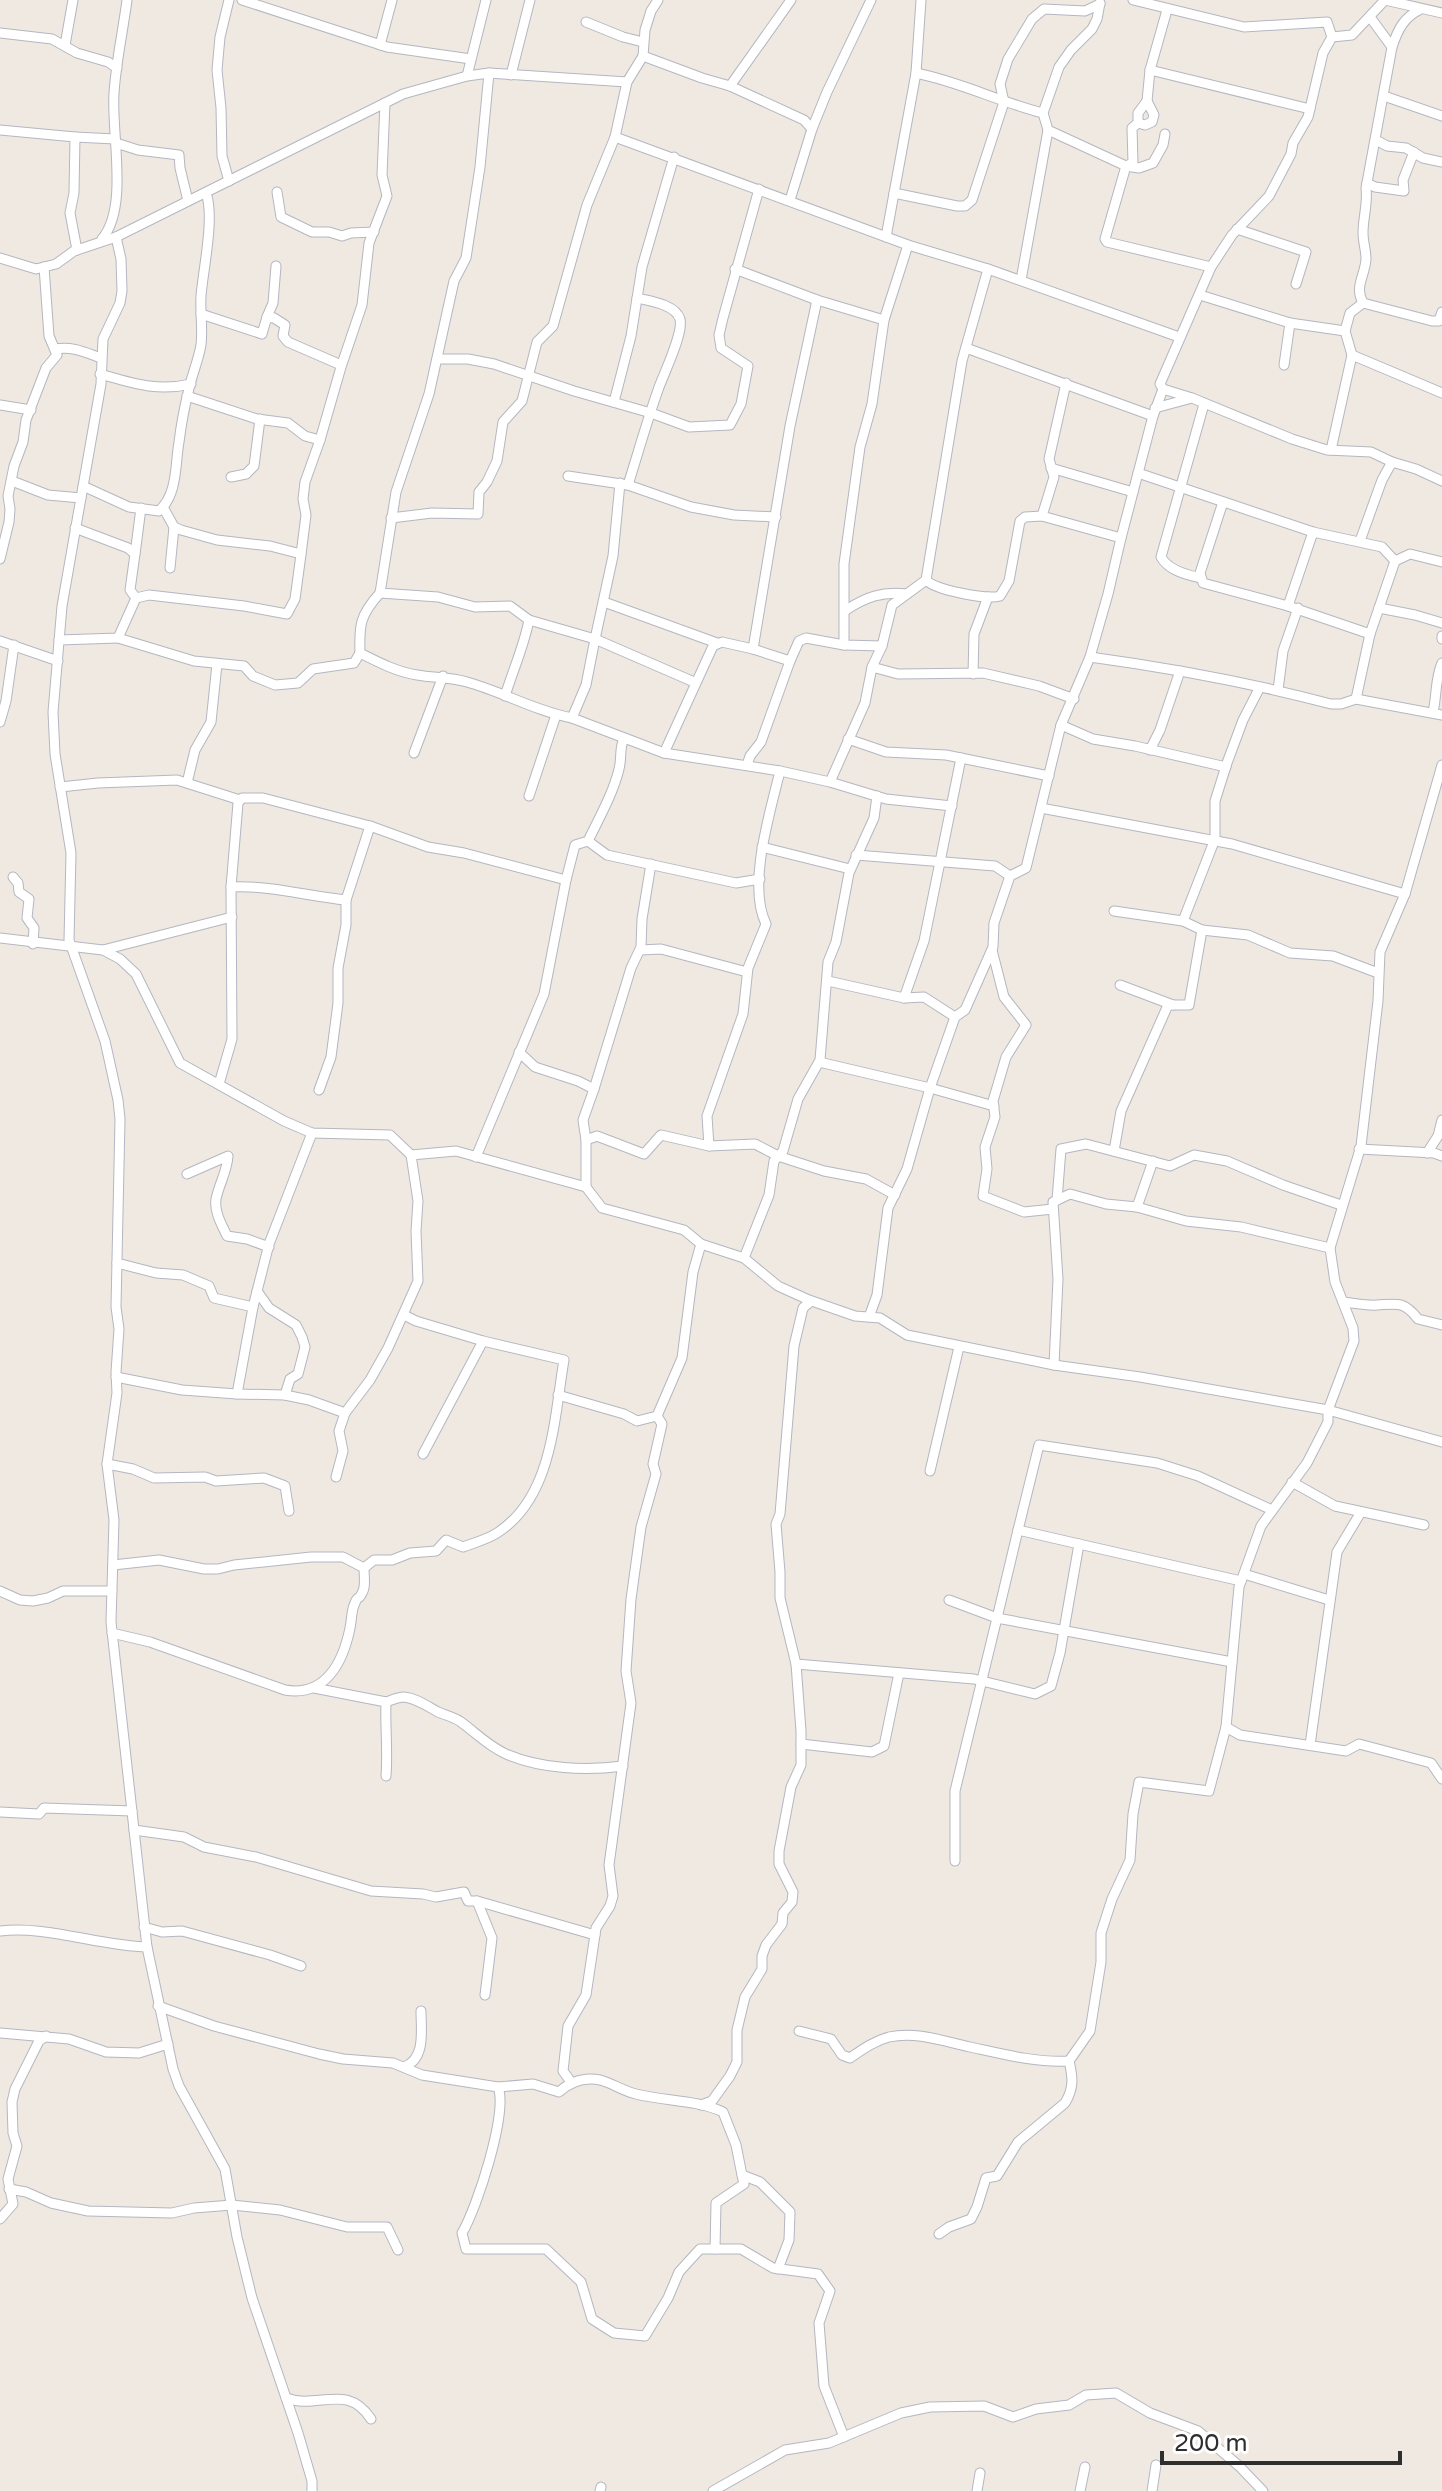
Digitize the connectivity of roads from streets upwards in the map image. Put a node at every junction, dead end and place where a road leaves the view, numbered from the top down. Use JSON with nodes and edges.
{"nodes":[{"id":1,"x":73,"y":0,"type":"edge"},
{"id":2,"x":127,"y":0,"type":"edge"},
{"id":3,"x":229,"y":0,"type":"edge"},
{"id":4,"x":242,"y":0,"type":"edge"},
{"id":5,"x":392,"y":0,"type":"edge"},
{"id":6,"x":486,"y":0,"type":"edge"},
{"id":7,"x":530,"y":0,"type":"edge"},
{"id":8,"x":647,"y":0,"type":"edge"},
{"id":9,"x":658,"y":0,"type":"edge"},
{"id":10,"x":791,"y":0,"type":"edge"},
{"id":11,"x":871,"y":0,"type":"edge"},
{"id":12,"x":921,"y":0,"type":"edge"},
{"id":13,"x":1133,"y":0,"type":"edge"},
{"id":14,"x":1385,"y":0,"type":"edge"},
{"id":15,"x":1101,"y":2,"type":"edge"},
{"id":16,"x":1421,"y":9,"type":"junction"},
{"id":17,"x":1167,"y":10,"type":"junction"},
{"id":18,"x":651,"y":11,"type":"junction"},
{"id":19,"x":1442,"y":13,"type":"edge"},
{"id":20,"x":1370,"y":17,"type":"junction"},
{"id":21,"x":586,"y":22,"type":"dead end"},
{"id":22,"x":0,"y":33,"type":"edge"},
{"id":23,"x":1332,"y":37,"type":"junction"},
{"id":24,"x":643,"y":42,"type":"junction"},
{"id":25,"x":65,"y":45,"type":"junction"},
{"id":26,"x":380,"y":45,"type":"junction"},
{"id":27,"x":1392,"y":47,"type":"junction"},
{"id":28,"x":643,"y":56,"type":"junction"},
{"id":29,"x":471,"y":59,"type":"junction"},
{"id":30,"x":117,"y":68,"type":"junction"},
{"id":31,"x":1150,"y":70,"type":"junction"},
{"id":32,"x":489,"y":73,"type":"junction"},
{"id":33,"x":916,"y":73,"type":"junction"},
{"id":34,"x":511,"y":75,"type":"junction"},
{"id":35,"x":467,"y":76,"type":"junction"},
{"id":36,"x":627,"y":82,"type":"junction"},
{"id":37,"x":730,"y":86,"type":"junction"},
{"id":38,"x":1384,"y":96,"type":"junction"},
{"id":39,"x":1004,"y":102,"type":"junction"},
{"id":40,"x":385,"y":103,"type":"junction"},
{"id":41,"x":1310,"y":109,"type":"junction"},
{"id":42,"x":1043,"y":113,"type":"junction"},
{"id":43,"x":1442,"y":116,"type":"edge"},
{"id":44,"x":812,"y":129,"type":"junction"},
{"id":45,"x":0,"y":130,"type":"edge"},
{"id":46,"x":1048,"y":130,"type":"junction"},
{"id":47,"x":1165,"y":134,"type":"dead end"},
{"id":48,"x":75,"y":137,"type":"junction"},
{"id":49,"x":615,"y":137,"type":"junction"},
{"id":50,"x":1376,"y":140,"type":"junction"},
{"id":51,"x":115,"y":141,"type":"junction"},
{"id":52,"x":1414,"y":152,"type":"junction"},
{"id":53,"x":674,"y":157,"type":"junction"},
{"id":54,"x":1442,"y":162,"type":"edge"},
{"id":55,"x":1126,"y":166,"type":"junction"},
{"id":56,"x":229,"y":181,"type":"junction"},
{"id":57,"x":1367,"y":183,"type":"junction"},
{"id":58,"x":759,"y":189,"type":"junction"},
{"id":59,"x":277,"y":192,"type":"dead end"},
{"id":60,"x":206,"y":193,"type":"junction"},
{"id":61,"x":894,"y":193,"type":"junction"},
{"id":62,"x":790,"y":200,"type":"junction"},
{"id":63,"x":188,"y":201,"type":"junction"},
{"id":64,"x":115,"y":208,"type":"junction"},
{"id":65,"x":1237,"y":229,"type":"junction"},
{"id":66,"x":374,"y":232,"type":"junction"},
{"id":67,"x":120,"y":234,"type":"junction"},
{"id":68,"x":886,"y":237,"type":"junction"},
{"id":69,"x":100,"y":242,"type":"junction"},
{"id":70,"x":908,"y":245,"type":"junction"},
{"id":71,"x":77,"y":250,"type":"junction"},
{"id":72,"x":0,"y":258,"type":"edge"},
{"id":73,"x":276,"y":266,"type":"dead end"},
{"id":74,"x":44,"y":267,"type":"junction"},
{"id":75,"x":1211,"y":267,"type":"junction"},
{"id":76,"x":735,"y":269,"type":"junction"},
{"id":77,"x":988,"y":269,"type":"junction"},
{"id":78,"x":1021,"y":280,"type":"junction"},
{"id":79,"x":1296,"y":284,"type":"dead end"},
{"id":80,"x":1200,"y":295,"type":"junction"},
{"id":81,"x":637,"y":298,"type":"junction"},
{"id":82,"x":817,"y":300,"type":"junction"},
{"id":83,"x":1363,"y":303,"type":"junction"},
{"id":84,"x":1442,"y":312,"type":"edge"},
{"id":85,"x":201,"y":314,"type":"junction"},
{"id":86,"x":267,"y":317,"type":"junction"},
{"id":87,"x":884,"y":320,"type":"junction"},
{"id":88,"x":1290,"y":323,"type":"junction"},
{"id":89,"x":1345,"y":331,"type":"junction"},
{"id":90,"x":1179,"y":337,"type":"junction"},
{"id":91,"x":966,"y":348,"type":"junction"},
{"id":92,"x":55,"y":349,"type":"junction"},
{"id":93,"x":1352,"y":355,"type":"junction"},
{"id":94,"x":101,"y":358,"type":"junction"},
{"id":95,"x":437,"y":359,"type":"junction"},
{"id":96,"x":341,"y":365,"type":"junction"},
{"id":97,"x":1284,"y":365,"type":"dead end"},
{"id":98,"x":100,"y":374,"type":"junction"},
{"id":99,"x":527,"y":375,"type":"junction"},
{"id":100,"x":1066,"y":383,"type":"junction"},
{"id":101,"x":191,"y":384,"type":"junction"},
{"id":102,"x":1163,"y":389,"type":"junction"},
{"id":103,"x":1442,"y":393,"type":"edge"},
{"id":104,"x":187,"y":396,"type":"junction"},
{"id":105,"x":1192,"y":398,"type":"junction"},
{"id":106,"x":614,"y":402,"type":"junction"},
{"id":107,"x":1204,"y":404,"type":"junction"},
{"id":108,"x":0,"y":405,"type":"edge"},
{"id":109,"x":31,"y":410,"type":"junction"},
{"id":110,"x":1154,"y":412,"type":"junction"},
{"id":111,"x":651,"y":413,"type":"junction"},
{"id":112,"x":260,"y":419,"type":"junction"},
{"id":113,"x":320,"y":440,"type":"junction"},
{"id":114,"x":1331,"y":450,"type":"junction"},
{"id":115,"x":1392,"y":462,"type":"junction"},
{"id":116,"x":1051,"y":468,"type":"junction"},
{"id":117,"x":1138,"y":473,"type":"junction"},
{"id":118,"x":568,"y":476,"type":"dead end"},
{"id":119,"x":231,"y":477,"type":"dead end"},
{"id":120,"x":12,"y":481,"type":"junction"},
{"id":121,"x":1442,"y":481,"type":"edge"},
{"id":122,"x":624,"y":484,"type":"junction"},
{"id":123,"x":83,"y":486,"type":"junction"},
{"id":124,"x":1181,"y":488,"type":"junction"},
{"id":125,"x":1133,"y":492,"type":"junction"},
{"id":126,"x":81,"y":498,"type":"junction"},
{"id":127,"x":1223,"y":502,"type":"junction"},
{"id":128,"x":163,"y":507,"type":"junction"},
{"id":129,"x":141,"y":508,"type":"junction"},
{"id":130,"x":1042,"y":516,"type":"junction"},
{"id":131,"x":776,"y":517,"type":"junction"},
{"id":132,"x":391,"y":518,"type":"junction"},
{"id":133,"x":174,"y":527,"type":"junction"},
{"id":134,"x":75,"y":528,"type":"junction"},
{"id":135,"x":1313,"y":532,"type":"junction"},
{"id":136,"x":1121,"y":538,"type":"junction"},
{"id":137,"x":1360,"y":541,"type":"junction"},
{"id":138,"x":135,"y":554,"type":"junction"},
{"id":139,"x":301,"y":554,"type":"junction"},
{"id":140,"x":0,"y":559,"type":"edge"},
{"id":141,"x":1395,"y":561,"type":"junction"},
{"id":142,"x":1442,"y":562,"type":"edge"},
{"id":143,"x":170,"y":568,"type":"dead end"},
{"id":144,"x":1201,"y":578,"type":"junction"},
{"id":145,"x":926,"y":580,"type":"junction"},
{"id":146,"x":380,"y":593,"type":"junction"},
{"id":147,"x":907,"y":594,"type":"junction"},
{"id":148,"x":988,"y":597,"type":"junction"},
{"id":149,"x":136,"y":598,"type":"junction"},
{"id":150,"x":604,"y":602,"type":"junction"},
{"id":151,"x":1293,"y":607,"type":"junction"},
{"id":152,"x":1379,"y":608,"type":"junction"},
{"id":153,"x":846,"y":610,"type":"junction"},
{"id":154,"x":529,"y":620,"type":"junction"},
{"id":155,"x":1442,"y":623,"type":"edge"},
{"id":156,"x":1370,"y":634,"type":"junction"},
{"id":157,"x":118,"y":638,"type":"junction"},
{"id":158,"x":595,"y":639,"type":"junction"},
{"id":159,"x":59,"y":640,"type":"junction"},
{"id":160,"x":0,"y":641,"type":"edge"},
{"id":161,"x":717,"y":643,"type":"junction"},
{"id":162,"x":14,"y":645,"type":"junction"},
{"id":163,"x":844,"y":645,"type":"junction"},
{"id":164,"x":882,"y":646,"type":"junction"},
{"id":165,"x":753,"y":649,"type":"junction"},
{"id":166,"x":360,"y":653,"type":"junction"},
{"id":167,"x":1090,"y":657,"type":"junction"},
{"id":168,"x":58,"y":661,"type":"junction"},
{"id":169,"x":790,"y":661,"type":"junction"},
{"id":170,"x":1442,"y":663,"type":"edge"},
{"id":171,"x":217,"y":664,"type":"junction"},
{"id":172,"x":872,"y":667,"type":"junction"},
{"id":173,"x":1180,"y":671,"type":"junction"},
{"id":174,"x":973,"y":674,"type":"junction"},
{"id":175,"x":443,"y":676,"type":"junction"},
{"id":176,"x":694,"y":682,"type":"junction"},
{"id":177,"x":1260,"y":687,"type":"junction"},
{"id":178,"x":1278,"y":690,"type":"junction"},
{"id":179,"x":505,"y":696,"type":"junction"},
{"id":180,"x":1074,"y":699,"type":"junction"},
{"id":181,"x":1356,"y":699,"type":"junction"},
{"id":182,"x":1437,"y":714,"type":"edge"},
{"id":183,"x":556,"y":715,"type":"junction"},
{"id":184,"x":572,"y":718,"type":"junction"},
{"id":185,"x":0,"y":722,"type":"edge"},
{"id":186,"x":1061,"y":725,"type":"junction"},
{"id":187,"x":624,"y":738,"type":"junction"},
{"id":188,"x":848,"y":739,"type":"junction"},
{"id":189,"x":1150,"y":750,"type":"junction"},
{"id":190,"x":414,"y":753,"type":"dead end"},
{"id":191,"x":664,"y":753,"type":"junction"},
{"id":192,"x":961,"y":758,"type":"junction"},
{"id":193,"x":747,"y":765,"type":"junction"},
{"id":194,"x":1442,"y":765,"type":"edge"},
{"id":195,"x":1226,"y":767,"type":"junction"},
{"id":196,"x":780,"y":771,"type":"junction"},
{"id":197,"x":1049,"y":776,"type":"junction"},
{"id":198,"x":830,"y":782,"type":"junction"},
{"id":199,"x":187,"y":783,"type":"junction"},
{"id":200,"x":60,"y":787,"type":"junction"},
{"id":201,"x":529,"y":796,"type":"dead end"},
{"id":202,"x":877,"y":796,"type":"junction"},
{"id":203,"x":240,"y":800,"type":"junction"},
{"id":204,"x":952,"y":806,"type":"junction"},
{"id":205,"x":1041,"y":808,"type":"junction"},
{"id":206,"x":370,"y":826,"type":"junction"},
{"id":207,"x":588,"y":841,"type":"junction"},
{"id":208,"x":1214,"y":841,"type":"junction"},
{"id":209,"x":762,"y":847,"type":"junction"},
{"id":210,"x":856,"y":855,"type":"junction"},
{"id":211,"x":941,"y":860,"type":"junction"},
{"id":212,"x":651,"y":864,"type":"junction"},
{"id":213,"x":850,"y":869,"type":"junction"},
{"id":214,"x":1010,"y":876,"type":"junction"},
{"id":215,"x":13,"y":877,"type":"dead end"},
{"id":216,"x":760,"y":879,"type":"junction"},
{"id":217,"x":566,"y":880,"type":"junction"},
{"id":218,"x":231,"y":887,"type":"junction"},
{"id":219,"x":1405,"y":894,"type":"junction"},
{"id":220,"x":346,"y":900,"type":"junction"},
{"id":221,"x":1114,"y":911,"type":"dead end"},
{"id":222,"x":232,"y":917,"type":"junction"},
{"id":223,"x":1183,"y":921,"type":"junction"},
{"id":224,"x":1202,"y":930,"type":"junction"},
{"id":225,"x":0,"y":938,"type":"edge"},
{"id":226,"x":33,"y":944,"type":"junction"},
{"id":227,"x":71,"y":947,"type":"junction"},
{"id":228,"x":103,"y":950,"type":"junction"},
{"id":229,"x":640,"y":950,"type":"junction"},
{"id":230,"x":992,"y":950,"type":"junction"},
{"id":231,"x":747,"y":972,"type":"junction"},
{"id":232,"x":1378,"y":973,"type":"junction"},
{"id":233,"x":828,"y":981,"type":"junction"},
{"id":234,"x":1120,"y":985,"type":"dead end"},
{"id":235,"x":904,"y":998,"type":"junction"},
{"id":236,"x":1174,"y":1005,"type":"junction"},
{"id":237,"x":955,"y":1017,"type":"junction"},
{"id":238,"x":519,"y":1052,"type":"junction"},
{"id":239,"x":819,"y":1062,"type":"junction"},
{"id":240,"x":219,"y":1084,"type":"junction"},
{"id":241,"x":930,"y":1088,"type":"junction"},
{"id":242,"x":594,"y":1089,"type":"junction"},
{"id":243,"x":319,"y":1090,"type":"dead end"},
{"id":244,"x":994,"y":1106,"type":"junction"},
{"id":245,"x":1442,"y":1120,"type":"edge"},
{"id":246,"x":312,"y":1133,"type":"junction"},
{"id":247,"x":586,"y":1140,"type":"junction"},
{"id":248,"x":709,"y":1146,"type":"junction"},
{"id":249,"x":1359,"y":1149,"type":"junction"},
{"id":250,"x":1114,"y":1151,"type":"junction"},
{"id":251,"x":1427,"y":1153,"type":"junction"},
{"id":252,"x":411,"y":1155,"type":"junction"},
{"id":253,"x":778,"y":1156,"type":"junction"},
{"id":254,"x":1442,"y":1156,"type":"edge"},
{"id":255,"x":476,"y":1157,"type":"junction"},
{"id":256,"x":1153,"y":1161,"type":"junction"},
{"id":257,"x":187,"y":1174,"type":"dead end"},
{"id":258,"x":586,"y":1187,"type":"junction"},
{"id":259,"x":895,"y":1195,"type":"junction"},
{"id":260,"x":1055,"y":1205,"type":"junction"},
{"id":261,"x":1341,"y":1205,"type":"junction"},
{"id":262,"x":1137,"y":1207,"type":"junction"},
{"id":263,"x":701,"y":1244,"type":"junction"},
{"id":264,"x":269,"y":1247,"type":"junction"},
{"id":265,"x":1330,"y":1248,"type":"junction"},
{"id":266,"x":744,"y":1258,"type":"junction"},
{"id":267,"x":117,"y":1263,"type":"junction"},
{"id":268,"x":257,"y":1291,"type":"junction"},
{"id":269,"x":811,"y":1301,"type":"junction"},
{"id":270,"x":1343,"y":1302,"type":"junction"},
{"id":271,"x":253,"y":1307,"type":"junction"},
{"id":272,"x":404,"y":1315,"type":"junction"},
{"id":273,"x":869,"y":1317,"type":"junction"},
{"id":274,"x":1442,"y":1325,"type":"edge"},
{"id":275,"x":483,"y":1341,"type":"junction"},
{"id":276,"x":959,"y":1347,"type":"junction"},
{"id":277,"x":1054,"y":1365,"type":"junction"},
{"id":278,"x":116,"y":1377,"type":"junction"},
{"id":279,"x":237,"y":1394,"type":"junction"},
{"id":280,"x":285,"y":1395,"type":"junction"},
{"id":281,"x":558,"y":1395,"type":"junction"},
{"id":282,"x":1328,"y":1410,"type":"junction"},
{"id":283,"x":345,"y":1413,"type":"junction"},
{"id":284,"x":657,"y":1416,"type":"junction"},
{"id":285,"x":1442,"y":1442,"type":"edge"},
{"id":286,"x":423,"y":1454,"type":"dead end"},
{"id":287,"x":107,"y":1464,"type":"junction"},
{"id":288,"x":930,"y":1471,"type":"dead end"},
{"id":289,"x":336,"y":1477,"type":"dead end"},
{"id":290,"x":1292,"y":1482,"type":"junction"},
{"id":291,"x":1272,"y":1510,"type":"junction"},
{"id":292,"x":289,"y":1511,"type":"dead end"},
{"id":293,"x":1361,"y":1512,"type":"junction"},
{"id":294,"x":1424,"y":1525,"type":"dead end"},
{"id":295,"x":1018,"y":1530,"type":"junction"},
{"id":296,"x":1079,"y":1544,"type":"junction"},
{"id":297,"x":113,"y":1565,"type":"junction"},
{"id":298,"x":364,"y":1568,"type":"junction"},
{"id":299,"x":1242,"y":1578,"type":"junction"},
{"id":300,"x":0,"y":1591,"type":"edge"},
{"id":301,"x":112,"y":1591,"type":"junction"},
{"id":302,"x":949,"y":1600,"type":"dead end"},
{"id":303,"x":1329,"y":1600,"type":"junction"},
{"id":304,"x":997,"y":1618,"type":"junction"},
{"id":305,"x":1064,"y":1630,"type":"junction"},
{"id":306,"x":112,"y":1633,"type":"junction"},
{"id":307,"x":1232,"y":1662,"type":"junction"},
{"id":308,"x":796,"y":1664,"type":"junction"},
{"id":309,"x":899,"y":1673,"type":"junction"},
{"id":310,"x":983,"y":1681,"type":"junction"},
{"id":311,"x":314,"y":1688,"type":"junction"},
{"id":312,"x":386,"y":1702,"type":"junction"},
{"id":313,"x":1226,"y":1727,"type":"junction"},
{"id":314,"x":801,"y":1744,"type":"junction"},
{"id":315,"x":1310,"y":1745,"type":"junction"},
{"id":316,"x":623,"y":1766,"type":"junction"},
{"id":317,"x":386,"y":1776,"type":"dead end"},
{"id":318,"x":1442,"y":1779,"type":"edge"},
{"id":319,"x":132,"y":1811,"type":"junction"},
{"id":320,"x":0,"y":1812,"type":"edge"},
{"id":321,"x":134,"y":1830,"type":"junction"},
{"id":322,"x":955,"y":1861,"type":"dead end"},
{"id":323,"x":477,"y":1901,"type":"junction"},
{"id":324,"x":144,"y":1927,"type":"junction"},
{"id":325,"x":0,"y":1931,"type":"edge"},
{"id":326,"x":595,"y":1935,"type":"junction"},
{"id":327,"x":147,"y":1947,"type":"junction"},
{"id":328,"x":301,"y":1966,"type":"dead end"},
{"id":329,"x":485,"y":1995,"type":"dead end"},
{"id":330,"x":158,"y":2006,"type":"junction"},
{"id":331,"x":421,"y":2011,"type":"dead end"},
{"id":332,"x":799,"y":2031,"type":"dead end"},
{"id":333,"x":0,"y":2033,"type":"edge"},
{"id":334,"x":24,"y":2035,"type":"junction"},
{"id":335,"x":46,"y":2036,"type":"junction"},
{"id":336,"x":168,"y":2044,"type":"junction"},
{"id":337,"x":34,"y":2050,"type":"junction"},
{"id":338,"x":1069,"y":2061,"type":"junction"},
{"id":339,"x":404,"y":2067,"type":"junction"},
{"id":340,"x":571,"y":2082,"type":"junction"},
{"id":341,"x":498,"y":2087,"type":"junction"},
{"id":342,"x":701,"y":2105,"type":"junction"},
{"id":343,"x":742,"y":2175,"type":"junction"},
{"id":344,"x":9,"y":2189,"type":"junction"},
{"id":345,"x":232,"y":2205,"type":"junction"},
{"id":346,"x":0,"y":2219,"type":"edge"},
{"id":347,"x":939,"y":2234,"type":"dead end"},
{"id":348,"x":715,"y":2249,"type":"junction"},
{"id":349,"x":398,"y":2250,"type":"dead end"},
{"id":350,"x":778,"y":2269,"type":"junction"},
{"id":351,"x":286,"y":2398,"type":"junction"},
{"id":352,"x":371,"y":2419,"type":"dead end"},
{"id":353,"x":844,"y":2437,"type":"junction"},
{"id":354,"x":1156,"y":2465,"type":"dead end"},
{"id":355,"x":1085,"y":2467,"type":"dead end"},
{"id":356,"x":980,"y":2473,"type":"dead end"},
{"id":357,"x":312,"y":2491,"type":"edge"},
{"id":358,"x":713,"y":2491,"type":"edge"},
{"id":359,"x":977,"y":2491,"type":"edge"},
{"id":360,"x":1080,"y":2491,"type":"edge"},
{"id":361,"x":1152,"y":2491,"type":"edge"},
{"id":362,"x":1263,"y":2491,"type":"edge"}],
"edges":[{"from":1,"to":25,"type":"street"},
{"from":2,"to":30,"type":"street"},
{"from":3,"to":56,"type":"street"},
{"from":4,"to":26,"type":"street"},
{"from":5,"to":26,"type":"street"},
{"from":6,"to":29,"type":"street"},
{"from":7,"to":34,"type":"street"},
{"from":8,"to":18,"type":"street"},
{"from":9,"to":18,"type":"street"},
{"from":10,"to":37,"type":"street"},
{"from":11,"to":44,"type":"street"},
{"from":12,"to":33,"type":"street"},
{"from":13,"to":17,"type":"street"},
{"from":14,"to":16,"type":"street"},
{"from":14,"to":20,"type":"street"},
{"from":15,"to":39,"type":"street"},
{"from":15,"to":42,"type":"street"},
{"from":16,"to":19,"type":"street"},
{"from":16,"to":27,"type":"street"},
{"from":17,"to":23,"type":"street"},
{"from":17,"to":31,"type":"street"},
{"from":18,"to":24,"type":"street"},
{"from":20,"to":23,"type":"street"},
{"from":20,"to":27,"type":"street"},
{"from":21,"to":24,"type":"street"},
{"from":22,"to":25,"type":"street"},
{"from":23,"to":41,"type":"street"},
{"from":24,"to":28,"type":"street"},
{"from":25,"to":30,"type":"street"},
{"from":26,"to":29,"type":"street"},
{"from":27,"to":38,"type":"street"},
{"from":28,"to":36,"type":"street"},
{"from":28,"to":37,"type":"street"},
{"from":29,"to":35,"type":"street"},
{"from":30,"to":51,"type":"street"},
{"from":31,"to":41,"type":"street"},
{"from":31,"to":55,"type":"street"},
{"from":32,"to":34,"type":"street"},
{"from":32,"to":35,"type":"street"},
{"from":32,"to":95,"type":"street"},
{"from":33,"to":39,"type":"street"},
{"from":33,"to":61,"type":"street"},
{"from":34,"to":36,"type":"street"},
{"from":35,"to":40,"type":"street"},
{"from":36,"to":49,"type":"street"},
{"from":37,"to":44,"type":"street"},
{"from":38,"to":43,"type":"street"},
{"from":38,"to":50,"type":"street"},
{"from":39,"to":42,"type":"street"},
{"from":39,"to":61,"type":"street"},
{"from":40,"to":56,"type":"street"},
{"from":40,"to":66,"type":"street"},
{"from":41,"to":65,"type":"street"},
{"from":42,"to":46,"type":"street"},
{"from":44,"to":62,"type":"street"},
{"from":45,"to":48,"type":"street"},
{"from":46,"to":55,"type":"street"},
{"from":46,"to":78,"type":"street"},
{"from":47,"to":55,"type":"street"},
{"from":48,"to":51,"type":"street"},
{"from":48,"to":71,"type":"street"},
{"from":49,"to":53,"type":"street"},
{"from":49,"to":99,"type":"street"},
{"from":50,"to":52,"type":"street"},
{"from":50,"to":57,"type":"street"},
{"from":51,"to":63,"type":"street"},
{"from":51,"to":64,"type":"street"},
{"from":52,"to":54,"type":"street"},
{"from":52,"to":57,"type":"street"},
{"from":53,"to":58,"type":"street"},
{"from":53,"to":81,"type":"street"},
{"from":55,"to":75,"type":"street"},
{"from":56,"to":60,"type":"street"},
{"from":57,"to":83,"type":"street"},
{"from":58,"to":62,"type":"street"},
{"from":58,"to":76,"type":"street"},
{"from":59,"to":66,"type":"street"},
{"from":60,"to":63,"type":"street"},
{"from":60,"to":85,"type":"street"},
{"from":61,"to":68,"type":"street"},
{"from":62,"to":68,"type":"street"},
{"from":63,"to":67,"type":"street"},
{"from":64,"to":67,"type":"street"},
{"from":64,"to":69,"type":"street"},
{"from":65,"to":75,"type":"street"},
{"from":65,"to":79,"type":"street"},
{"from":66,"to":96,"type":"street"},
{"from":67,"to":69,"type":"street"},
{"from":67,"to":94,"type":"street"},
{"from":68,"to":70,"type":"street"},
{"from":69,"to":71,"type":"street"},
{"from":70,"to":77,"type":"street"},
{"from":70,"to":87,"type":"street"},
{"from":71,"to":74,"type":"street"},
{"from":72,"to":74,"type":"street"},
{"from":73,"to":86,"type":"street"},
{"from":74,"to":92,"type":"street"},
{"from":75,"to":80,"type":"street"},
{"from":76,"to":82,"type":"street"},
{"from":76,"to":111,"type":"street"},
{"from":77,"to":78,"type":"street"},
{"from":77,"to":91,"type":"street"},
{"from":78,"to":90,"type":"street"},
{"from":80,"to":88,"type":"street"},
{"from":80,"to":90,"type":"street"},
{"from":81,"to":106,"type":"street"},
{"from":81,"to":111,"type":"street"},
{"from":82,"to":87,"type":"street"},
{"from":82,"to":131,"type":"street"},
{"from":83,"to":84,"type":"street"},
{"from":83,"to":89,"type":"street"},
{"from":85,"to":86,"type":"street"},
{"from":85,"to":101,"type":"street"},
{"from":86,"to":96,"type":"street"},
{"from":87,"to":153,"type":"street"},
{"from":88,"to":89,"type":"street"},
{"from":88,"to":97,"type":"street"},
{"from":89,"to":93,"type":"street"},
{"from":90,"to":102,"type":"street"},
{"from":91,"to":100,"type":"street"},
{"from":91,"to":145,"type":"street"},
{"from":92,"to":94,"type":"street"},
{"from":92,"to":109,"type":"street"},
{"from":93,"to":103,"type":"street"},
{"from":93,"to":114,"type":"street"},
{"from":94,"to":98,"type":"street"},
{"from":95,"to":99,"type":"street"},
{"from":95,"to":132,"type":"street"},
{"from":96,"to":113,"type":"street"},
{"from":98,"to":101,"type":"street"},
{"from":98,"to":123,"type":"street"},
{"from":99,"to":106,"type":"street"},
{"from":99,"to":132,"type":"street"},
{"from":100,"to":110,"type":"street"},
{"from":100,"to":116,"type":"street"},
{"from":101,"to":104,"type":"street"},
{"from":102,"to":105,"type":"street"},
{"from":102,"to":110,"type":"street"},
{"from":104,"to":112,"type":"street"},
{"from":104,"to":128,"type":"street"},
{"from":105,"to":107,"type":"street"},
{"from":105,"to":110,"type":"street"},
{"from":106,"to":111,"type":"street"},
{"from":107,"to":114,"type":"street"},
{"from":107,"to":124,"type":"street"},
{"from":108,"to":109,"type":"street"},
{"from":109,"to":120,"type":"street"},
{"from":110,"to":117,"type":"street"},
{"from":111,"to":122,"type":"street"},
{"from":112,"to":113,"type":"street"},
{"from":112,"to":119,"type":"street"},
{"from":113,"to":139,"type":"street"},
{"from":114,"to":115,"type":"street"},
{"from":115,"to":121,"type":"street"},
{"from":115,"to":137,"type":"street"},
{"from":116,"to":125,"type":"street"},
{"from":116,"to":130,"type":"street"},
{"from":117,"to":124,"type":"street"},
{"from":117,"to":125,"type":"street"},
{"from":118,"to":122,"type":"street"},
{"from":120,"to":126,"type":"street"},
{"from":120,"to":140,"type":"street"},
{"from":122,"to":131,"type":"street"},
{"from":122,"to":150,"type":"street"},
{"from":123,"to":126,"type":"street"},
{"from":123,"to":129,"type":"street"},
{"from":124,"to":127,"type":"street"},
{"from":124,"to":144,"type":"street"},
{"from":125,"to":136,"type":"street"},
{"from":126,"to":134,"type":"street"},
{"from":127,"to":135,"type":"street"},
{"from":127,"to":144,"type":"street"},
{"from":128,"to":129,"type":"street"},
{"from":128,"to":133,"type":"street"},
{"from":129,"to":138,"type":"street"},
{"from":130,"to":136,"type":"street"},
{"from":130,"to":148,"type":"street"},
{"from":131,"to":165,"type":"street"},
{"from":132,"to":146,"type":"street"},
{"from":133,"to":139,"type":"street"},
{"from":133,"to":143,"type":"street"},
{"from":134,"to":138,"type":"street"},
{"from":134,"to":159,"type":"street"},
{"from":135,"to":137,"type":"street"},
{"from":135,"to":151,"type":"street"},
{"from":136,"to":167,"type":"street"},
{"from":137,"to":141,"type":"street"},
{"from":138,"to":149,"type":"street"},
{"from":139,"to":149,"type":"street"},
{"from":141,"to":142,"type":"street"},
{"from":141,"to":152,"type":"street"},
{"from":144,"to":151,"type":"street"},
{"from":145,"to":147,"type":"street"},
{"from":145,"to":148,"type":"street"},
{"from":146,"to":154,"type":"street"},
{"from":146,"to":166,"type":"street"},
{"from":147,"to":153,"type":"street"},
{"from":147,"to":164,"type":"street"},
{"from":148,"to":174,"type":"street"},
{"from":149,"to":157,"type":"street"},
{"from":150,"to":158,"type":"street"},
{"from":150,"to":161,"type":"street"},
{"from":151,"to":156,"type":"street"},
{"from":151,"to":178,"type":"street"},
{"from":152,"to":155,"type":"street"},
{"from":152,"to":156,"type":"street"},
{"from":153,"to":163,"type":"street"},
{"from":154,"to":158,"type":"street"},
{"from":154,"to":179,"type":"street"},
{"from":156,"to":181,"type":"street"},
{"from":157,"to":159,"type":"street"},
{"from":157,"to":171,"type":"street"},
{"from":158,"to":176,"type":"street"},
{"from":158,"to":184,"type":"street"},
{"from":159,"to":168,"type":"street"},
{"from":160,"to":162,"type":"street"},
{"from":161,"to":165,"type":"street"},
{"from":161,"to":176,"type":"street"},
{"from":162,"to":168,"type":"street"},
{"from":162,"to":185,"type":"street"},
{"from":163,"to":164,"type":"street"},
{"from":163,"to":169,"type":"street"},
{"from":164,"to":172,"type":"street"},
{"from":165,"to":169,"type":"street"},
{"from":166,"to":171,"type":"street"},
{"from":166,"to":175,"type":"street"},
{"from":167,"to":173,"type":"street"},
{"from":167,"to":180,"type":"street"},
{"from":168,"to":200,"type":"street"},
{"from":169,"to":193,"type":"street"},
{"from":170,"to":182,"type":"street"},
{"from":171,"to":199,"type":"street"},
{"from":172,"to":174,"type":"street"},
{"from":172,"to":188,"type":"street"},
{"from":173,"to":177,"type":"street"},
{"from":173,"to":189,"type":"street"},
{"from":174,"to":180,"type":"street"},
{"from":175,"to":179,"type":"street"},
{"from":175,"to":190,"type":"street"},
{"from":176,"to":191,"type":"street"},
{"from":177,"to":178,"type":"street"},
{"from":177,"to":195,"type":"street"},
{"from":178,"to":181,"type":"street"},
{"from":179,"to":183,"type":"street"},
{"from":180,"to":186,"type":"street"},
{"from":181,"to":182,"type":"street"},
{"from":183,"to":184,"type":"street"},
{"from":183,"to":201,"type":"street"},
{"from":184,"to":187,"type":"street"},
{"from":186,"to":189,"type":"street"},
{"from":186,"to":197,"type":"street"},
{"from":187,"to":191,"type":"street"},
{"from":187,"to":207,"type":"street"},
{"from":188,"to":192,"type":"street"},
{"from":188,"to":198,"type":"street"},
{"from":189,"to":195,"type":"street"},
{"from":191,"to":193,"type":"street"},
{"from":192,"to":197,"type":"street"},
{"from":192,"to":204,"type":"street"},
{"from":193,"to":196,"type":"street"},
{"from":194,"to":219,"type":"street"},
{"from":195,"to":208,"type":"street"},
{"from":196,"to":198,"type":"street"},
{"from":196,"to":209,"type":"street"},
{"from":197,"to":205,"type":"street"},
{"from":198,"to":202,"type":"street"},
{"from":199,"to":200,"type":"street"},
{"from":199,"to":203,"type":"street"},
{"from":200,"to":227,"type":"street"},
{"from":202,"to":204,"type":"street"},
{"from":202,"to":210,"type":"street"},
{"from":203,"to":206,"type":"street"},
{"from":203,"to":218,"type":"street"},
{"from":204,"to":211,"type":"street"},
{"from":205,"to":208,"type":"street"},
{"from":205,"to":214,"type":"street"},
{"from":206,"to":217,"type":"street"},
{"from":206,"to":220,"type":"street"},
{"from":207,"to":212,"type":"street"},
{"from":207,"to":217,"type":"street"},
{"from":208,"to":219,"type":"street"},
{"from":208,"to":223,"type":"street"},
{"from":209,"to":213,"type":"street"},
{"from":209,"to":216,"type":"street"},
{"from":210,"to":211,"type":"street"},
{"from":210,"to":213,"type":"street"},
{"from":211,"to":214,"type":"street"},
{"from":211,"to":235,"type":"street"},
{"from":212,"to":216,"type":"street"},
{"from":212,"to":229,"type":"street"},
{"from":213,"to":233,"type":"street"},
{"from":214,"to":230,"type":"street"},
{"from":215,"to":226,"type":"street"},
{"from":216,"to":231,"type":"street"},
{"from":217,"to":238,"type":"street"},
{"from":218,"to":220,"type":"street"},
{"from":218,"to":222,"type":"street"},
{"from":219,"to":232,"type":"street"},
{"from":220,"to":243,"type":"street"},
{"from":221,"to":223,"type":"street"},
{"from":222,"to":228,"type":"street"},
{"from":222,"to":240,"type":"street"},
{"from":223,"to":224,"type":"street"},
{"from":224,"to":232,"type":"street"},
{"from":224,"to":236,"type":"street"},
{"from":225,"to":226,"type":"street"},
{"from":226,"to":227,"type":"street"},
{"from":227,"to":228,"type":"street"},
{"from":227,"to":267,"type":"street"},
{"from":228,"to":240,"type":"street"},
{"from":229,"to":231,"type":"street"},
{"from":229,"to":242,"type":"street"},
{"from":230,"to":237,"type":"street"},
{"from":230,"to":244,"type":"street"},
{"from":231,"to":248,"type":"street"},
{"from":232,"to":249,"type":"street"},
{"from":233,"to":235,"type":"street"},
{"from":233,"to":239,"type":"street"},
{"from":234,"to":236,"type":"street"},
{"from":235,"to":237,"type":"street"},
{"from":236,"to":250,"type":"street"},
{"from":237,"to":241,"type":"street"},
{"from":238,"to":242,"type":"street"},
{"from":238,"to":255,"type":"street"},
{"from":239,"to":241,"type":"street"},
{"from":239,"to":253,"type":"street"},
{"from":240,"to":246,"type":"street"},
{"from":241,"to":244,"type":"street"},
{"from":241,"to":259,"type":"street"},
{"from":242,"to":247,"type":"street"},
{"from":244,"to":260,"type":"street"},
{"from":245,"to":251,"type":"street"},
{"from":246,"to":252,"type":"street"},
{"from":246,"to":264,"type":"street"},
{"from":247,"to":248,"type":"street"},
{"from":247,"to":258,"type":"street"},
{"from":248,"to":253,"type":"street"},
{"from":249,"to":251,"type":"street"},
{"from":249,"to":261,"type":"street"},
{"from":250,"to":256,"type":"street"},
{"from":250,"to":260,"type":"street"},
{"from":251,"to":254,"type":"street"},
{"from":252,"to":255,"type":"street"},
{"from":252,"to":272,"type":"street"},
{"from":253,"to":259,"type":"street"},
{"from":253,"to":266,"type":"street"},
{"from":255,"to":258,"type":"street"},
{"from":256,"to":261,"type":"street"},
{"from":256,"to":262,"type":"street"},
{"from":257,"to":264,"type":"street"},
{"from":258,"to":263,"type":"street"},
{"from":259,"to":273,"type":"street"},
{"from":260,"to":262,"type":"street"},
{"from":260,"to":277,"type":"street"},
{"from":261,"to":265,"type":"street"},
{"from":262,"to":265,"type":"street"},
{"from":263,"to":266,"type":"street"},
{"from":263,"to":284,"type":"street"},
{"from":264,"to":268,"type":"street"},
{"from":265,"to":270,"type":"street"},
{"from":266,"to":269,"type":"street"},
{"from":267,"to":271,"type":"street"},
{"from":267,"to":278,"type":"street"},
{"from":268,"to":271,"type":"street"},
{"from":268,"to":280,"type":"street"},
{"from":269,"to":273,"type":"street"},
{"from":269,"to":308,"type":"street"},
{"from":270,"to":274,"type":"street"},
{"from":270,"to":282,"type":"street"},
{"from":271,"to":279,"type":"street"},
{"from":272,"to":275,"type":"street"},
{"from":272,"to":283,"type":"street"},
{"from":273,"to":276,"type":"street"},
{"from":275,"to":281,"type":"street"},
{"from":275,"to":286,"type":"street"},
{"from":276,"to":277,"type":"street"},
{"from":276,"to":288,"type":"street"},
{"from":277,"to":282,"type":"street"},
{"from":278,"to":279,"type":"street"},
{"from":278,"to":287,"type":"street"},
{"from":279,"to":280,"type":"street"},
{"from":280,"to":283,"type":"street"},
{"from":281,"to":284,"type":"street"},
{"from":281,"to":298,"type":"street"},
{"from":282,"to":285,"type":"street"},
{"from":282,"to":290,"type":"street"},
{"from":283,"to":289,"type":"street"},
{"from":284,"to":316,"type":"street"},
{"from":287,"to":292,"type":"street"},
{"from":287,"to":297,"type":"street"},
{"from":290,"to":291,"type":"street"},
{"from":290,"to":293,"type":"street"},
{"from":291,"to":295,"type":"street"},
{"from":291,"to":299,"type":"street"},
{"from":293,"to":294,"type":"street"},
{"from":293,"to":303,"type":"street"},
{"from":295,"to":296,"type":"street"},
{"from":295,"to":304,"type":"street"},
{"from":296,"to":299,"type":"street"},
{"from":296,"to":305,"type":"street"},
{"from":297,"to":298,"type":"street"},
{"from":297,"to":301,"type":"street"},
{"from":298,"to":311,"type":"street"},
{"from":299,"to":303,"type":"street"},
{"from":299,"to":307,"type":"street"},
{"from":300,"to":301,"type":"street"},
{"from":301,"to":306,"type":"street"},
{"from":302,"to":304,"type":"street"},
{"from":303,"to":315,"type":"street"},
{"from":304,"to":305,"type":"street"},
{"from":304,"to":310,"type":"street"},
{"from":305,"to":307,"type":"street"},
{"from":305,"to":310,"type":"street"},
{"from":306,"to":311,"type":"street"},
{"from":306,"to":319,"type":"street"},
{"from":307,"to":313,"type":"street"},
{"from":308,"to":309,"type":"street"},
{"from":308,"to":314,"type":"street"},
{"from":309,"to":310,"type":"street"},
{"from":309,"to":314,"type":"street"},
{"from":310,"to":322,"type":"street"},
{"from":311,"to":312,"type":"street"},
{"from":312,"to":316,"type":"street"},
{"from":312,"to":317,"type":"street"},
{"from":313,"to":315,"type":"street"},
{"from":313,"to":338,"type":"street"},
{"from":314,"to":342,"type":"street"},
{"from":315,"to":318,"type":"street"},
{"from":316,"to":326,"type":"street"},
{"from":319,"to":320,"type":"street"},
{"from":319,"to":321,"type":"street"},
{"from":321,"to":323,"type":"street"},
{"from":321,"to":324,"type":"street"},
{"from":323,"to":326,"type":"street"},
{"from":323,"to":329,"type":"street"},
{"from":324,"to":327,"type":"street"},
{"from":324,"to":328,"type":"street"},
{"from":325,"to":327,"type":"street"},
{"from":326,"to":340,"type":"street"},
{"from":327,"to":330,"type":"street"},
{"from":330,"to":336,"type":"street"},
{"from":330,"to":339,"type":"street"},
{"from":331,"to":339,"type":"street"},
{"from":332,"to":338,"type":"street"},
{"from":333,"to":334,"type":"street"},
{"from":334,"to":335,"type":"street"},
{"from":334,"to":337,"type":"street"},
{"from":335,"to":336,"type":"street"},
{"from":335,"to":337,"type":"street"},
{"from":336,"to":345,"type":"street"},
{"from":337,"to":344,"type":"street"},
{"from":338,"to":347,"type":"street"},
{"from":339,"to":341,"type":"street"},
{"from":340,"to":341,"type":"street"},
{"from":340,"to":342,"type":"street"},
{"from":341,"to":348,"type":"street"},
{"from":342,"to":343,"type":"street"},
{"from":343,"to":348,"type":"street"},
{"from":343,"to":350,"type":"street"},
{"from":344,"to":345,"type":"street"},
{"from":344,"to":346,"type":"street"},
{"from":345,"to":349,"type":"street"},
{"from":345,"to":351,"type":"street"},
{"from":348,"to":350,"type":"street"},
{"from":350,"to":353,"type":"street"},
{"from":351,"to":352,"type":"street"},
{"from":351,"to":357,"type":"street"},
{"from":353,"to":358,"type":"street"},
{"from":353,"to":362,"type":"street"},
{"from":354,"to":361,"type":"street"},
{"from":355,"to":360,"type":"street"},
{"from":356,"to":359,"type":"street"}]}
